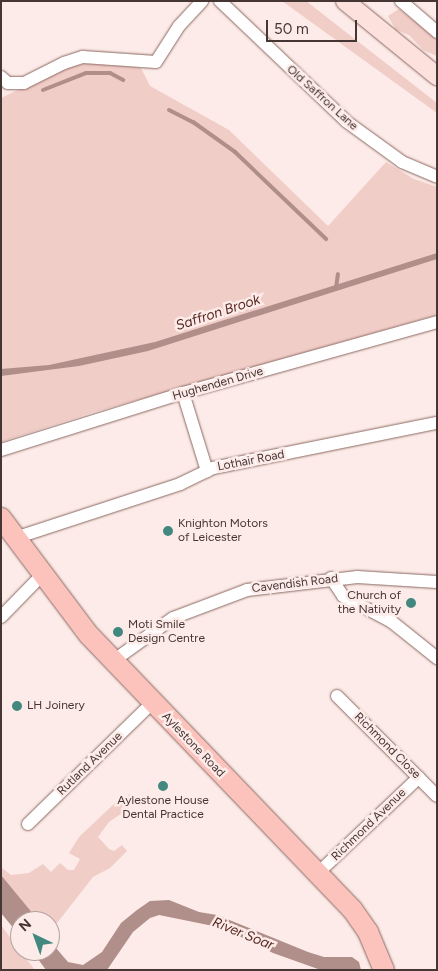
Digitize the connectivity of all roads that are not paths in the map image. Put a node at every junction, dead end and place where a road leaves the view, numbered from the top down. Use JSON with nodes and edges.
{"nodes":[{"id":1,"x":202,"y":1,"type":"edge"},
{"id":2,"x":220,"y":1,"type":"edge"},
{"id":3,"x":345,"y":1,"type":"edge"},
{"id":4,"x":401,"y":1,"type":"edge"},
{"id":5,"x":437,"y":32,"type":"edge"},
{"id":6,"x":437,"y":76,"type":"edge"},
{"id":7,"x":1,"y":77,"type":"edge"},
{"id":8,"x":437,"y":177,"type":"edge"},
{"id":9,"x":437,"y":322,"type":"edge"},
{"id":10,"x":183,"y":393,"type":"junction"},
{"id":11,"x":437,"y":422,"type":"edge"},
{"id":12,"x":1,"y":450,"type":"edge"},
{"id":13,"x":207,"y":471,"type":"junction"},
{"id":14,"x":1,"y":518,"type":"edge"},
{"id":15,"x":15,"y":538,"type":"junction"},
{"id":16,"x":42,"y":575,"type":"junction"},
{"id":17,"x":331,"y":578,"type":"junction"},
{"id":18,"x":437,"y":582,"type":"edge"},
{"id":19,"x":1,"y":617,"type":"edge"},
{"id":20,"x":437,"y":658,"type":"edge"},
{"id":21,"x":112,"y":661,"type":"junction"},
{"id":22,"x":337,"y":696,"type":"dead end"},
{"id":23,"x":152,"y":703,"type":"junction"},
{"id":24,"x":419,"y":777,"type":"junction"},
{"id":25,"x":437,"y":796,"type":"edge"},
{"id":26,"x":28,"y":824,"type":"dead end"},
{"id":27,"x":318,"y":873,"type":"junction"},
{"id":28,"x":384,"y":970,"type":"edge"}],
"edges":[{"from":1,"to":7,"type":"street"},
{"from":2,"to":8,"type":"street","name":"Old Saffron Lane"},
{"from":3,"to":6,"type":"main road"},
{"from":4,"to":5,"type":"street"},
{"from":9,"to":10,"type":"street","name":"Hughenden Drive"},
{"from":10,"to":12,"type":"street","name":"Hughenden Drive"},
{"from":10,"to":13,"type":"street"},
{"from":11,"to":13,"type":"street","name":"Lothair Road"},
{"from":13,"to":15,"type":"street","name":"Lothair Road"},
{"from":14,"to":15,"type":"main road","name":"Aylestone Road"},
{"from":15,"to":16,"type":"main road","name":"Aylestone Road"},
{"from":16,"to":19,"type":"street"},
{"from":16,"to":21,"type":"main road","name":"Aylestone Road"},
{"from":17,"to":18,"type":"street","name":"Cavendish Road"},
{"from":17,"to":20,"type":"street"},
{"from":17,"to":21,"type":"street","name":"Cavendish Road"},
{"from":21,"to":23,"type":"main road","name":"Aylestone Road"},
{"from":22,"to":24,"type":"street","name":"Richmond Close"},
{"from":23,"to":26,"type":"street","name":"Rutland Avenue"},
{"from":23,"to":27,"type":"main road","name":"Aylestone Road"},
{"from":24,"to":25,"type":"street","name":"Richmond Close"},
{"from":24,"to":27,"type":"street","name":"Richmond Avenue"},
{"from":27,"to":28,"type":"main road","name":"Aylestone Road"}]}
